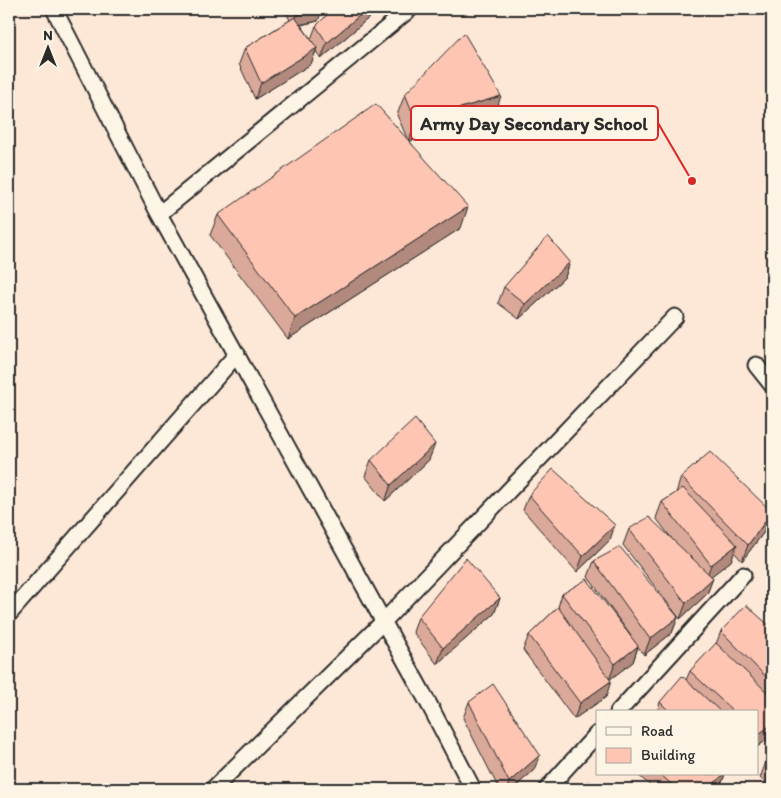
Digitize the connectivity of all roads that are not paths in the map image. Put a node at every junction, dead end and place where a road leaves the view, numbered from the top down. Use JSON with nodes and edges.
{"nodes":[{"id":1,"x":54,"y":9,"type":"edge"},
{"id":2,"x":410,"y":9,"type":"edge"},
{"id":3,"x":159,"y":214,"type":"junction"},
{"id":4,"x":675,"y":317,"type":"dead end"},
{"id":5,"x":237,"y":354,"type":"junction"},
{"id":6,"x":756,"y":365,"type":"dead end"},
{"id":7,"x":772,"y":385,"type":"edge"},
{"id":8,"x":743,"y":575,"type":"dead end"},
{"id":9,"x":9,"y":614,"type":"edge"},
{"id":10,"x":384,"y":621,"type":"junction"},
{"id":11,"x":620,"y":710,"type":"edge"},
{"id":12,"x":596,"y":735,"type":"edge"},
{"id":13,"x":213,"y":789,"type":"edge"},
{"id":14,"x":472,"y":789,"type":"edge"},
{"id":15,"x":547,"y":789,"type":"edge"}],
"edges":[{"from":1,"to":3,"type":"street"},
{"from":2,"to":3,"type":"street"},
{"from":3,"to":5,"type":"street"},
{"from":4,"to":10,"type":"street"},
{"from":5,"to":9,"type":"street"},
{"from":5,"to":10,"type":"street"},
{"from":6,"to":7,"type":"street"},
{"from":8,"to":11,"type":"street"},
{"from":10,"to":13,"type":"street"},
{"from":10,"to":14,"type":"street"},
{"from":12,"to":15,"type":"street"}]}
